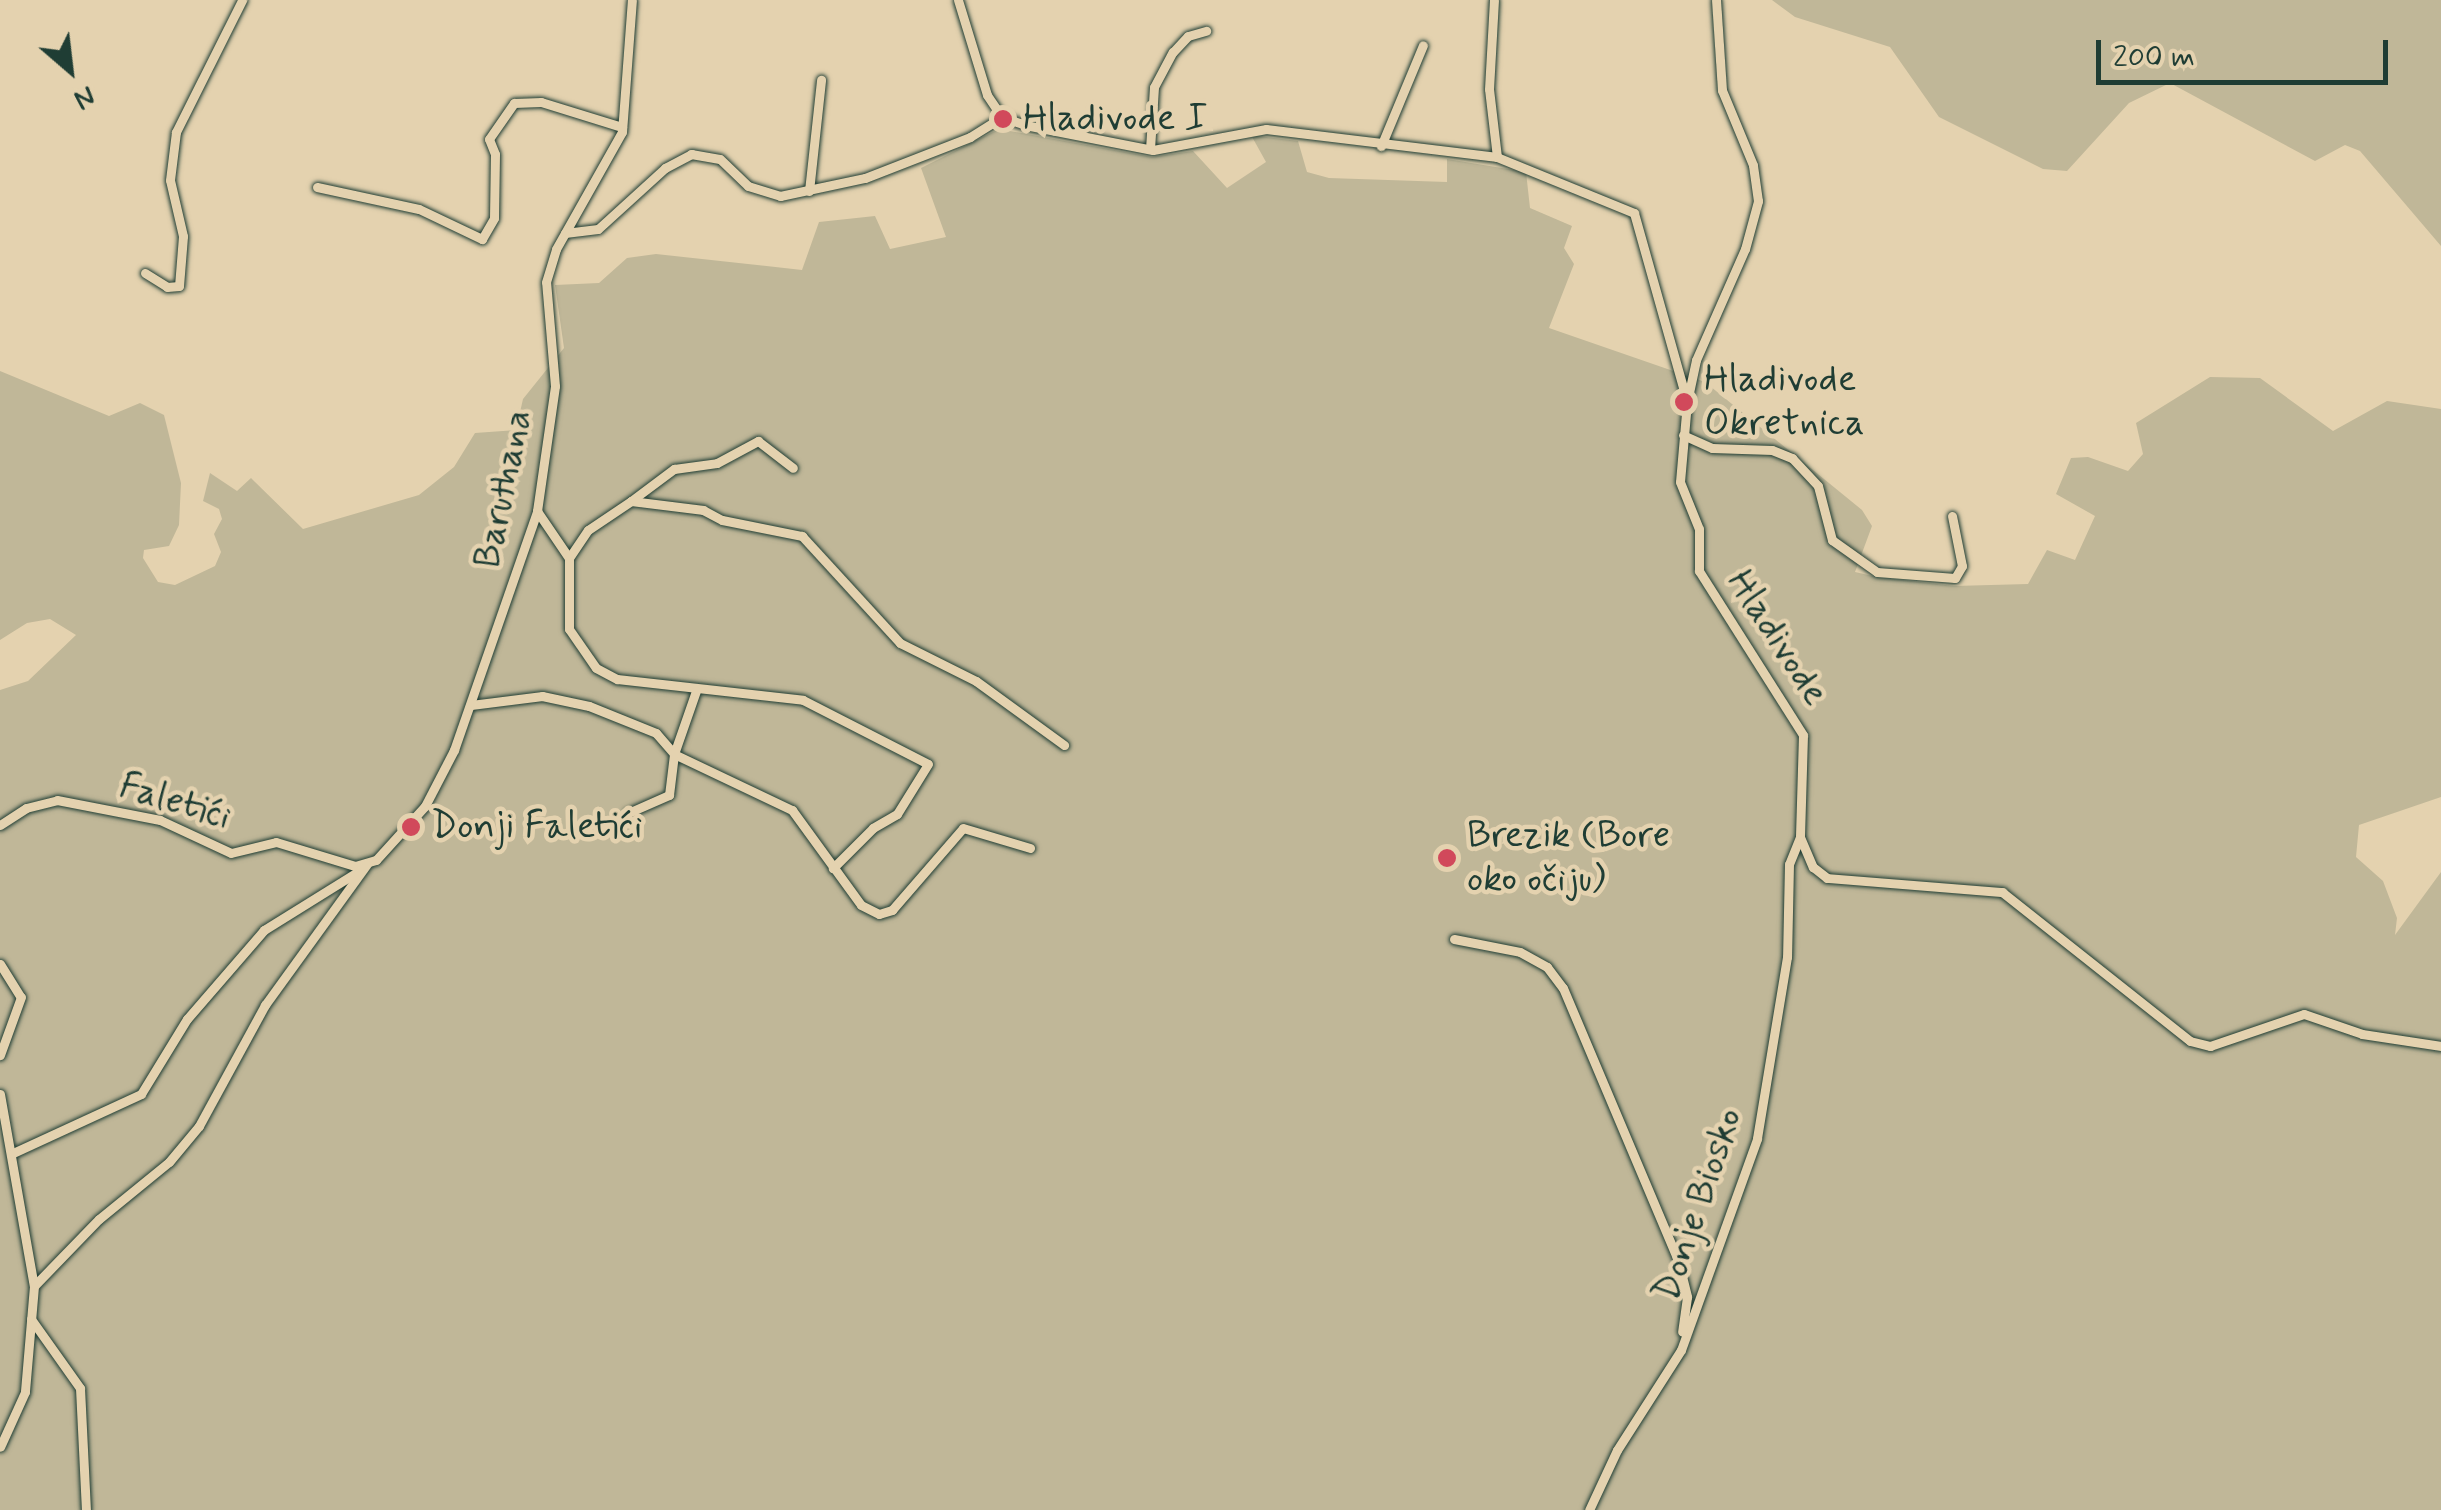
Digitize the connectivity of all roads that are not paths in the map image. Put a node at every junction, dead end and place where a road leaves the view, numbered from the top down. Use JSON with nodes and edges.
{"nodes":[{"id":1,"x":242,"y":0,"type":"edge"},
{"id":2,"x":632,"y":0,"type":"edge"},
{"id":3,"x":958,"y":0,"type":"edge"},
{"id":4,"x":1494,"y":0,"type":"edge"},
{"id":5,"x":1716,"y":0,"type":"edge"},
{"id":6,"x":1206,"y":31,"type":"dead end"},
{"id":7,"x":1423,"y":45,"type":"dead end"},
{"id":8,"x":821,"y":80,"type":"dead end"},
{"id":9,"x":1002,"y":117,"type":"junction"},
{"id":10,"x":622,"y":126,"type":"junction"},
{"id":11,"x":1381,"y":146,"type":"junction"},
{"id":12,"x":1150,"y":149,"type":"junction"},
{"id":13,"x":1497,"y":157,"type":"junction"},
{"id":14,"x":317,"y":188,"type":"dead end"},
{"id":15,"x":811,"y":191,"type":"junction"},
{"id":16,"x":565,"y":233,"type":"junction"},
{"id":17,"x":145,"y":272,"type":"dead end"},
{"id":18,"x":1687,"y":402,"type":"junction"},
{"id":19,"x":1684,"y":435,"type":"junction"},
{"id":20,"x":793,"y":468,"type":"dead end"},
{"id":21,"x":630,"y":501,"type":"junction"},
{"id":22,"x":537,"y":511,"type":"junction"},
{"id":23,"x":1952,"y":516,"type":"dead end"},
{"id":24,"x":569,"y":558,"type":"junction"},
{"id":25,"x":696,"y":691,"type":"junction"},
{"id":26,"x":471,"y":706,"type":"junction"},
{"id":27,"x":1064,"y":745,"type":"dead end"},
{"id":28,"x":674,"y":754,"type":"junction"},
{"id":29,"x":628,"y":813,"type":"dead end"},
{"id":30,"x":0,"y":825,"type":"edge"},
{"id":31,"x":1800,"y":837,"type":"junction"},
{"id":32,"x":1030,"y":848,"type":"dead end"},
{"id":33,"x":367,"y":864,"type":"junction"},
{"id":34,"x":833,"y":868,"type":"junction"},
{"id":35,"x":1454,"y":939,"type":"dead end"},
{"id":36,"x":0,"y":964,"type":"edge"},
{"id":37,"x":2441,"y":1046,"type":"edge"},
{"id":38,"x":0,"y":1055,"type":"edge"},
{"id":39,"x":0,"y":1094,"type":"edge"},
{"id":40,"x":12,"y":1153,"type":"junction"},
{"id":41,"x":34,"y":1286,"type":"junction"},
{"id":42,"x":31,"y":1319,"type":"junction"},
{"id":43,"x":1681,"y":1350,"type":"junction"},
{"id":44,"x":0,"y":1447,"type":"edge"},
{"id":45,"x":86,"y":1510,"type":"edge"},
{"id":46,"x":1589,"y":1510,"type":"edge"}],
"edges":[{"from":1,"to":17,"type":"street"},
{"from":2,"to":10,"type":"street","name":"Baruthana"},
{"from":3,"to":9,"type":"street"},
{"from":4,"to":13,"type":"street"},
{"from":5,"to":18,"type":"street"},
{"from":6,"to":12,"type":"street"},
{"from":7,"to":11,"type":"street"},
{"from":8,"to":15,"type":"street"},
{"from":9,"to":12,"type":"street","name":"Hladivode"},
{"from":9,"to":15,"type":"street"},
{"from":10,"to":14,"type":"street"},
{"from":10,"to":16,"type":"street","name":"Baruthana"},
{"from":11,"to":12,"type":"street","name":"Hladivode"},
{"from":11,"to":13,"type":"street","name":"Hladivode"},
{"from":13,"to":18,"type":"street","name":"Hladivode"},
{"from":15,"to":16,"type":"street"},
{"from":16,"to":22,"type":"street","name":"Baruthana"},
{"from":18,"to":19,"type":"street","name":"Hladivode"},
{"from":19,"to":23,"type":"street"},
{"from":19,"to":31,"type":"street","name":"Hladivode"},
{"from":20,"to":21,"type":"street"},
{"from":21,"to":24,"type":"street"},
{"from":21,"to":27,"type":"street"},
{"from":22,"to":24,"type":"street"},
{"from":22,"to":26,"type":"street","name":"Baruthana"},
{"from":24,"to":25,"type":"street"},
{"from":25,"to":28,"type":"street"},
{"from":25,"to":34,"type":"street"},
{"from":26,"to":28,"type":"street"},
{"from":26,"to":33,"type":"street","name":"Baruthana"},
{"from":28,"to":29,"type":"street"},
{"from":28,"to":34,"type":"street"},
{"from":30,"to":33,"type":"street","name":"Faletići"},
{"from":31,"to":37,"type":"street"},
{"from":31,"to":43,"type":"street","name":"Donje Biosko"},
{"from":32,"to":34,"type":"street"},
{"from":33,"to":40,"type":"street"},
{"from":33,"to":41,"type":"street"},
{"from":35,"to":43,"type":"street"},
{"from":36,"to":38,"type":"street"},
{"from":39,"to":40,"type":"street"},
{"from":40,"to":41,"type":"street"},
{"from":41,"to":42,"type":"street"},
{"from":42,"to":44,"type":"street"},
{"from":42,"to":45,"type":"street"},
{"from":43,"to":46,"type":"street","name":"Donje Biosko"}]}
